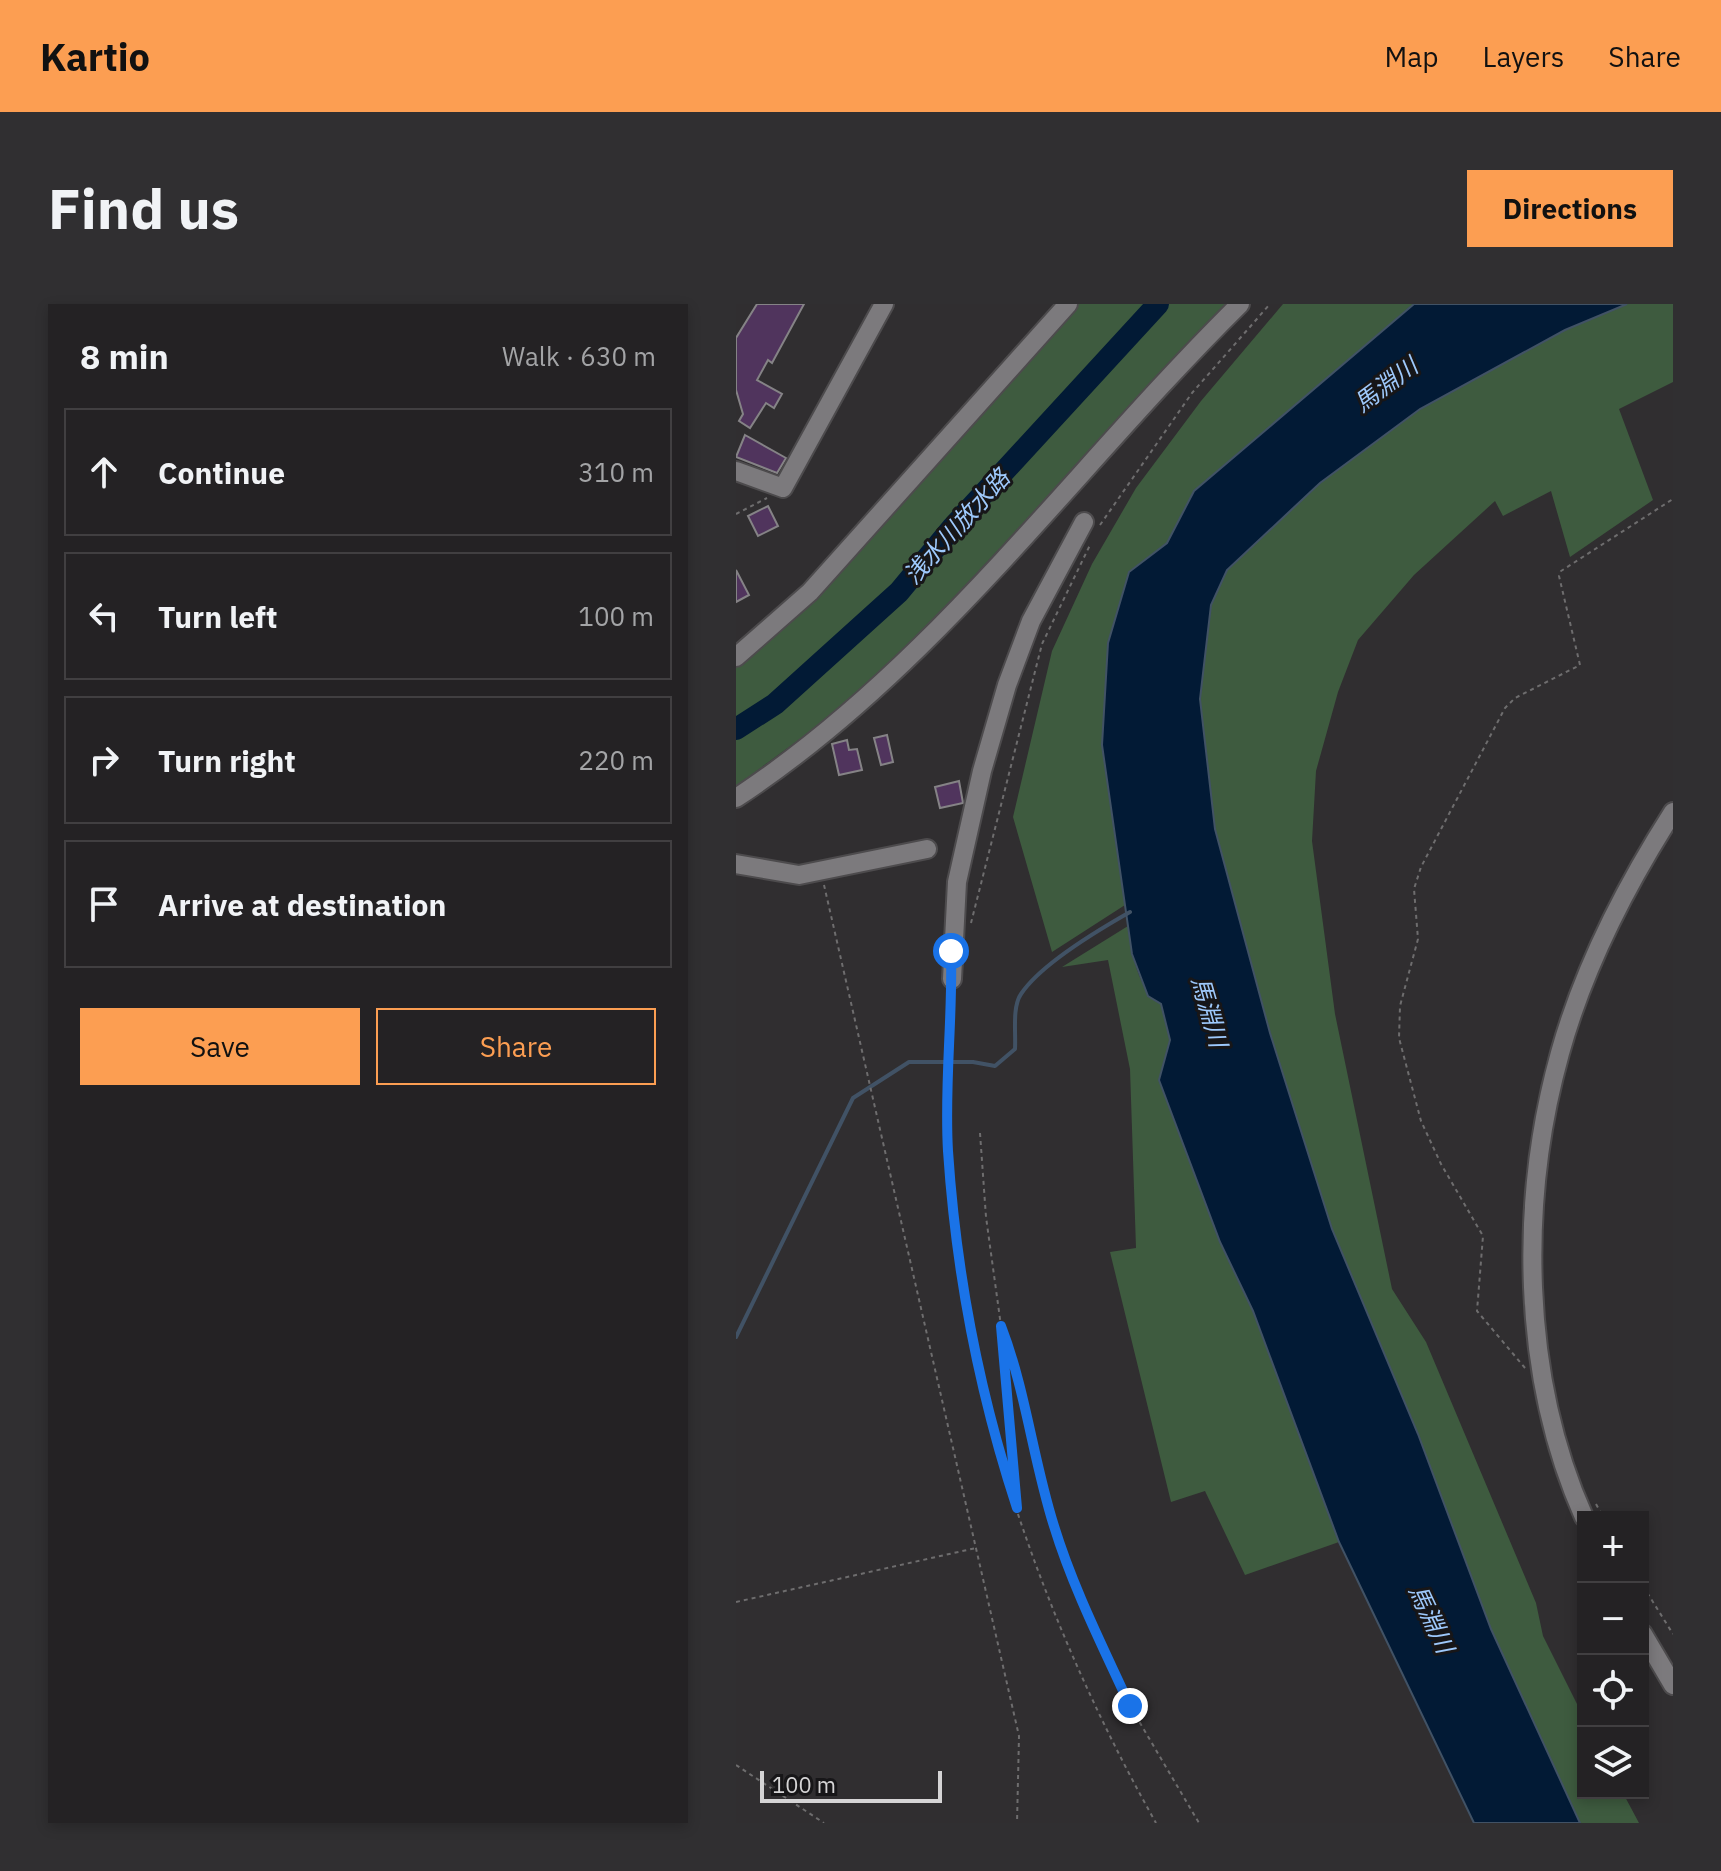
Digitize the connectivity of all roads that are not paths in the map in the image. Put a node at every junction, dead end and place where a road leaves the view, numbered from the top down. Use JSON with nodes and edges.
{"nodes":[{"id":1,"x":884,"y":304,"type":"edge"},
{"id":2,"x":1068,"y":304,"type":"edge"},
{"id":3,"x":1240,"y":304,"type":"edge"},
{"id":4,"x":736,"y":471,"type":"edge"},
{"id":5,"x":1084,"y":522,"type":"dead end"},
{"id":6,"x":736,"y":657,"type":"edge"},
{"id":7,"x":736,"y":798,"type":"edge"},
{"id":8,"x":1673,"y":812,"type":"edge"},
{"id":9,"x":927,"y":849,"type":"dead end"},
{"id":10,"x":736,"y":864,"type":"edge"},
{"id":11,"x":952,"y":979,"type":"road end"},
{"id":12,"x":1582,"y":1511,"type":"edge"},
{"id":13,"x":1649,"y":1644,"type":"edge"},
{"id":14,"x":1673,"y":1685,"type":"edge"}],
"edges":[{"from":1,"to":4,"type":"street"},
{"from":2,"to":6,"type":"street"},
{"from":3,"to":7,"type":"street"},
{"from":5,"to":11,"type":"street"},
{"from":8,"to":12,"type":"street"},
{"from":9,"to":10,"type":"street"},
{"from":13,"to":14,"type":"street"}]}
